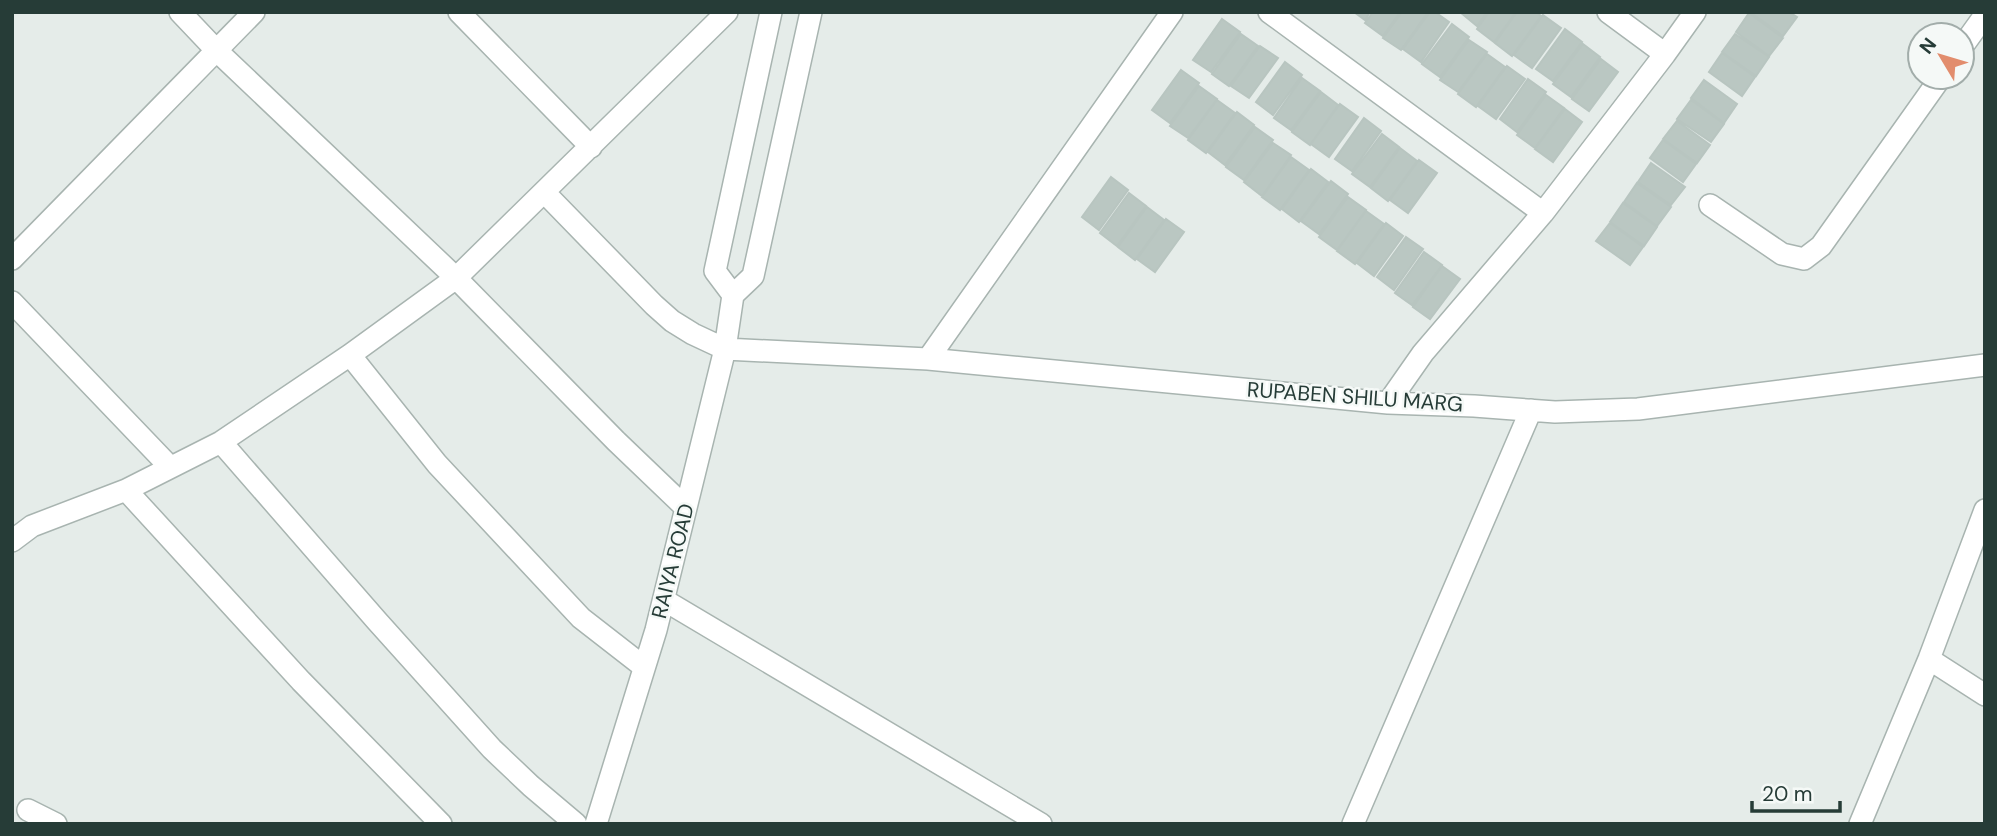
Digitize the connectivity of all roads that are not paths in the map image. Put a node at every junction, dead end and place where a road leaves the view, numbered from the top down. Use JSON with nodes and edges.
{"nodes":[{"id":1,"x":180,"y":12,"type":"edge"},
{"id":2,"x":254,"y":12,"type":"edge"},
{"id":3,"x":459,"y":12,"type":"edge"},
{"id":4,"x":727,"y":12,"type":"edge"},
{"id":5,"x":771,"y":12,"type":"edge"},
{"id":6,"x":811,"y":12,"type":"edge"},
{"id":7,"x":1172,"y":12,"type":"edge"},
{"id":8,"x":1269,"y":12,"type":"edge"},
{"id":9,"x":1608,"y":12,"type":"edge"},
{"id":10,"x":1695,"y":12,"type":"edge"},
{"id":11,"x":217,"y":51,"type":"junction"},
{"id":12,"x":1665,"y":54,"type":"junction"},
{"id":13,"x":1931,"y":91,"type":"edge"},
{"id":14,"x":591,"y":147,"type":"junction"},
{"id":15,"x":544,"y":192,"type":"junction"},
{"id":16,"x":1710,"y":205,"type":"dead end"},
{"id":17,"x":1543,"y":212,"type":"junction"},
{"id":18,"x":12,"y":260,"type":"edge"},
{"id":19,"x":456,"y":278,"type":"junction"},
{"id":20,"x":733,"y":295,"type":"junction"},
{"id":21,"x":12,"y":302,"type":"edge"},
{"id":22,"x":724,"y":349,"type":"junction"},
{"id":23,"x":350,"y":355,"type":"junction"},
{"id":24,"x":928,"y":359,"type":"junction"},
{"id":25,"x":1985,"y":365,"type":"edge"},
{"id":26,"x":1388,"y":403,"type":"junction"},
{"id":27,"x":1531,"y":410,"type":"junction"},
{"id":28,"x":221,"y":442,"type":"junction"},
{"id":29,"x":170,"y":467,"type":"junction"},
{"id":30,"x":126,"y":490,"type":"junction"},
{"id":31,"x":686,"y":508,"type":"junction"},
{"id":32,"x":1985,"y":510,"type":"edge"},
{"id":33,"x":12,"y":541,"type":"edge"},
{"id":34,"x":664,"y":600,"type":"junction"},
{"id":35,"x":1929,"y":659,"type":"junction"},
{"id":36,"x":644,"y":667,"type":"junction"},
{"id":37,"x":1985,"y":695,"type":"edge"},
{"id":38,"x":28,"y":810,"type":"dead end"},
{"id":39,"x":56,"y":824,"type":"edge"},
{"id":40,"x":441,"y":824,"type":"edge"},
{"id":41,"x":576,"y":824,"type":"edge"},
{"id":42,"x":596,"y":824,"type":"edge"},
{"id":43,"x":1041,"y":824,"type":"edge"},
{"id":44,"x":1353,"y":824,"type":"edge"},
{"id":45,"x":1860,"y":824,"type":"edge"}],
"edges":[{"from":1,"to":11,"type":"street"},
{"from":2,"to":11,"type":"street"},
{"from":3,"to":14,"type":"street"},
{"from":4,"to":14,"type":"street"},
{"from":5,"to":20,"type":"street"},
{"from":6,"to":20,"type":"street","name":"RAIYA ROAD"},
{"from":7,"to":24,"type":"street"},
{"from":8,"to":17,"type":"street"},
{"from":9,"to":12,"type":"street"},
{"from":10,"to":12,"type":"street"},
{"from":11,"to":18,"type":"street"},
{"from":11,"to":19,"type":"street"},
{"from":12,"to":17,"type":"street"},
{"from":13,"to":16,"type":"street"},
{"from":14,"to":15,"type":"street"},
{"from":15,"to":19,"type":"street"},
{"from":15,"to":22,"type":"street"},
{"from":17,"to":26,"type":"street"},
{"from":19,"to":23,"type":"street"},
{"from":19,"to":31,"type":"street"},
{"from":20,"to":22,"type":"street","name":"RAIYA ROAD"},
{"from":21,"to":29,"type":"street"},
{"from":22,"to":24,"type":"street","name":"RUPABEN SHILU MARG"},
{"from":22,"to":31,"type":"street","name":"RAIYA ROAD"},
{"from":23,"to":28,"type":"street"},
{"from":23,"to":36,"type":"street"},
{"from":24,"to":26,"type":"street","name":"RUPABEN SHILU MARG"},
{"from":25,"to":27,"type":"street","name":"RUPABEN SHILU MARG"},
{"from":26,"to":27,"type":"street","name":"RUPABEN SHILU MARG"},
{"from":27,"to":44,"type":"street"},
{"from":28,"to":29,"type":"street"},
{"from":28,"to":41,"type":"street"},
{"from":29,"to":30,"type":"street"},
{"from":30,"to":33,"type":"street"},
{"from":30,"to":40,"type":"street"},
{"from":31,"to":34,"type":"street","name":"RAIYA ROAD"},
{"from":32,"to":35,"type":"street"},
{"from":34,"to":36,"type":"street","name":"RAIYA ROAD"},
{"from":34,"to":43,"type":"street"},
{"from":35,"to":37,"type":"street"},
{"from":35,"to":45,"type":"street"},
{"from":36,"to":42,"type":"street","name":"RAIYA ROAD"},
{"from":38,"to":39,"type":"street"}]}
